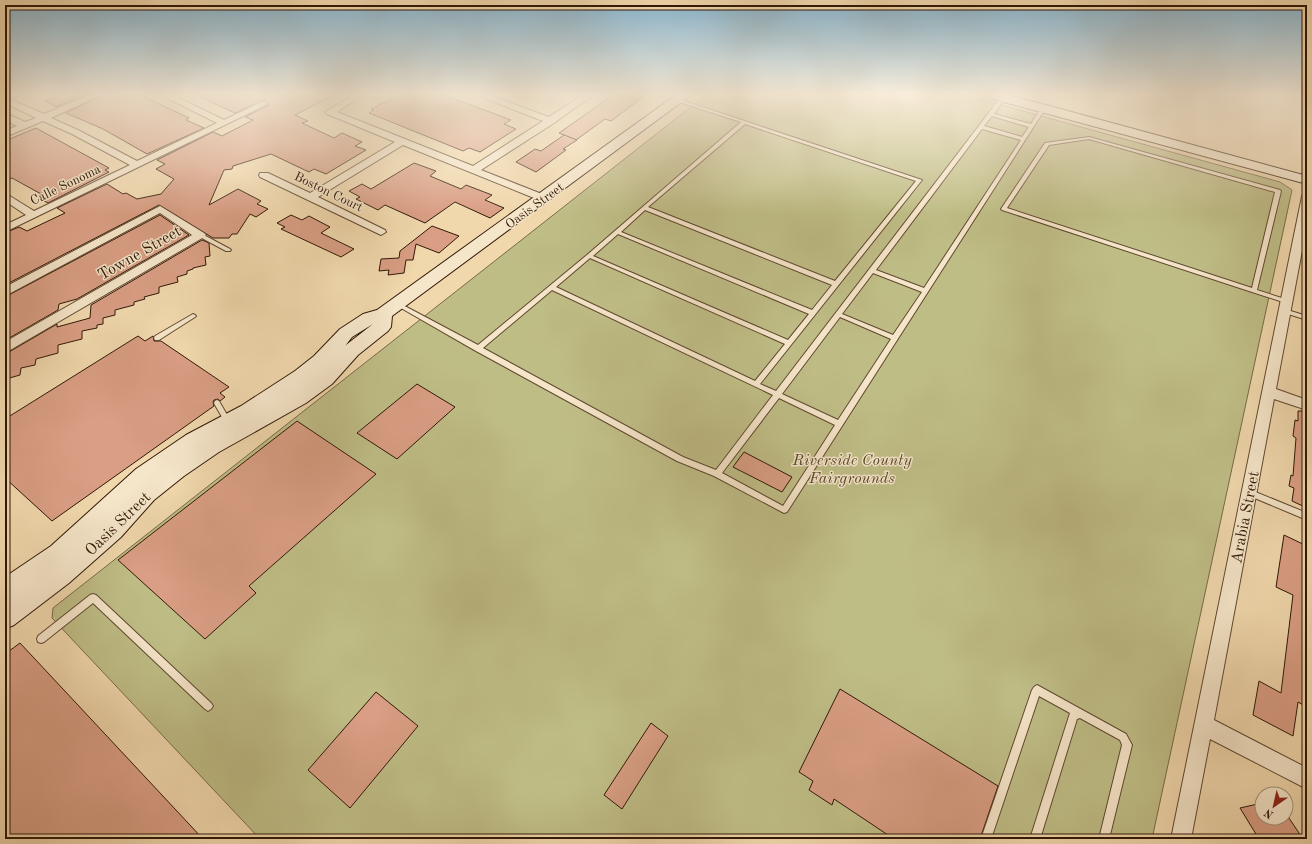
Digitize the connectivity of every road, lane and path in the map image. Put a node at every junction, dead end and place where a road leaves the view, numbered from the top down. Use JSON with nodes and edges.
{"nodes":[{"id":1,"x":79,"y":134,"type":"edge"},
{"id":2,"x":200,"y":134,"type":"edge"},
{"id":3,"x":386,"y":134,"type":"edge"},
{"id":4,"x":530,"y":134,"type":"edge"},
{"id":5,"x":631,"y":134,"type":"edge"},
{"id":6,"x":730,"y":134,"type":"edge"},
{"id":7,"x":781,"y":134,"type":"edge"},
{"id":8,"x":975,"y":134,"type":"edge"},
{"id":9,"x":1008,"y":134,"type":"edge"},
{"id":10,"x":1026,"y":134,"type":"edge"},
{"id":11,"x":1137,"y":134,"type":"edge"},
{"id":12,"x":1023,"y":139,"type":"junction"},
{"id":13,"x":403,"y":141,"type":"junction"},
{"id":14,"x":137,"y":165,"type":"junction"},
{"id":15,"x":474,"y":170,"type":"junction"},
{"id":16,"x":264,"y":175,"type":"dead end"},
{"id":17,"x":1307,"y":180,"type":"edge"},
{"id":18,"x":5,"y":196,"type":"edge"},
{"id":19,"x":1307,"y":196,"type":"edge"},
{"id":20,"x":311,"y":197,"type":"junction"},
{"id":21,"x":543,"y":198,"type":"junction"},
{"id":22,"x":645,"y":208,"type":"junction"},
{"id":23,"x":33,"y":215,"type":"junction"},
{"id":24,"x":1305,"y":218,"type":"edge"},
{"id":25,"x":5,"y":228,"type":"edge"},
{"id":26,"x":381,"y":232,"type":"dead end"},
{"id":27,"x":616,"y":232,"type":"junction"},
{"id":28,"x":200,"y":235,"type":"junction"},
{"id":29,"x":228,"y":250,"type":"dead end"},
{"id":30,"x":589,"y":256,"type":"junction"},
{"id":31,"x":872,"y":270,"type":"junction"},
{"id":32,"x":836,"y":284,"type":"junction"},
{"id":33,"x":551,"y":287,"type":"junction"},
{"id":34,"x":925,"y":291,"type":"junction"},
{"id":35,"x":1254,"y":291,"type":"junction"},
{"id":36,"x":5,"y":292,"type":"edge"},
{"id":37,"x":1285,"y":306,"type":"junction"},
{"id":38,"x":390,"y":309,"type":"junction"},
{"id":39,"x":813,"y":313,"type":"junction"},
{"id":40,"x":838,"y":314,"type":"junction"},
{"id":41,"x":193,"y":316,"type":"dead end"},
{"id":42,"x":1307,"y":318,"type":"edge"},
{"id":43,"x":157,"y":338,"type":"dead end"},
{"id":44,"x":894,"y":338,"type":"junction"},
{"id":45,"x":789,"y":343,"type":"junction"},
{"id":46,"x":5,"y":348,"type":"edge"},
{"id":47,"x":478,"y":349,"type":"junction"},
{"id":48,"x":756,"y":384,"type":"junction"},
{"id":49,"x":1268,"y":391,"type":"junction"},
{"id":50,"x":778,"y":394,"type":"junction"},
{"id":51,"x":217,"y":403,"type":"dead end"},
{"id":52,"x":1307,"y":405,"type":"edge"},
{"id":53,"x":839,"y":424,"type":"junction"},
{"id":54,"x":231,"y":428,"type":"junction"},
{"id":55,"x":717,"y":474,"type":"junction"},
{"id":56,"x":1248,"y":492,"type":"junction"},
{"id":57,"x":1307,"y":517,"type":"edge"},
{"id":58,"x":5,"y":591,"type":"edge"},
{"id":59,"x":10,"y":614,"type":"edge"},
{"id":60,"x":41,"y":639,"type":"dead end"},
{"id":61,"x":208,"y":706,"type":"dead end"},
{"id":62,"x":1080,"y":714,"type":"junction"},
{"id":63,"x":1204,"y":726,"type":"junction"},
{"id":64,"x":1307,"y":779,"type":"edge"},
{"id":65,"x":986,"y":839,"type":"edge"},
{"id":66,"x":1035,"y":839,"type":"edge"},
{"id":67,"x":1104,"y":839,"type":"edge"},
{"id":68,"x":1181,"y":839,"type":"edge"}],
"edges":[{"from":1,"to":14,"type":"street"},
{"from":2,"to":14,"type":"street","name":"Calle Sonoma"},
{"from":3,"to":13,"type":"street"},
{"from":4,"to":15,"type":"street"},
{"from":5,"to":21,"type":"street","name":"Oasis Street"},
{"from":6,"to":22,"type":"lane"},
{"from":7,"to":32,"type":"lane"},
{"from":8,"to":31,"type":"lane"},
{"from":9,"to":12,"type":"lane"},
{"from":10,"to":12,"type":"lane"},
{"from":11,"to":17,"type":"street"},
{"from":12,"to":34,"type":"lane"},
{"from":13,"to":15,"type":"street"},
{"from":13,"to":20,"type":"street"},
{"from":14,"to":23,"type":"street","name":"Calle Sonoma"},
{"from":15,"to":21,"type":"street"},
{"from":16,"to":20,"type":"street","name":"Boston Court"},
{"from":18,"to":23,"type":"street"},
{"from":19,"to":24,"type":"street","name":"Arabia Street"},
{"from":20,"to":26,"type":"street","name":"Boston Court"},
{"from":21,"to":38,"type":"street","name":"Oasis Street"},
{"from":22,"to":27,"type":"lane"},
{"from":22,"to":32,"type":"lane"},
{"from":23,"to":25,"type":"street","name":"Calle Sonoma"},
{"from":24,"to":37,"type":"street","name":"Arabia Street"},
{"from":27,"to":30,"type":"lane"},
{"from":27,"to":39,"type":"lane"},
{"from":28,"to":29,"type":"lane"},
{"from":28,"to":36,"type":"street","name":"Towne Street"},
{"from":28,"to":46,"type":"street","name":"Towne Street"},
{"from":30,"to":33,"type":"lane"},
{"from":30,"to":45,"type":"lane"},
{"from":31,"to":34,"type":"lane"},
{"from":31,"to":40,"type":"lane"},
{"from":32,"to":39,"type":"lane"},
{"from":33,"to":47,"type":"lane"},
{"from":33,"to":48,"type":"lane"},
{"from":34,"to":44,"type":"lane"},
{"from":35,"to":35,"type":"lane"},
{"from":35,"to":37,"type":"lane"},
{"from":37,"to":42,"type":"lane"},
{"from":37,"to":49,"type":"street","name":"Arabia Street"},
{"from":38,"to":47,"type":"lane"},
{"from":38,"to":54,"type":"street","name":"Oasis Street"},
{"from":39,"to":45,"type":"lane"},
{"from":40,"to":44,"type":"lane"},
{"from":40,"to":50,"type":"lane"},
{"from":41,"to":43,"type":"lane"},
{"from":44,"to":53,"type":"lane"},
{"from":45,"to":48,"type":"lane"},
{"from":47,"to":55,"type":"lane"},
{"from":48,"to":50,"type":"lane"},
{"from":49,"to":52,"type":"street"},
{"from":49,"to":56,"type":"street","name":"Arabia Street"},
{"from":50,"to":53,"type":"lane"},
{"from":50,"to":55,"type":"lane"},
{"from":51,"to":54,"type":"lane"},
{"from":53,"to":55,"type":"lane"},
{"from":54,"to":58,"type":"street","name":"Oasis Street"},
{"from":54,"to":59,"type":"street","name":"Oasis Street"},
{"from":56,"to":57,"type":"lane"},
{"from":56,"to":63,"type":"street","name":"Arabia Street"},
{"from":58,"to":59,"type":"street"},
{"from":60,"to":61,"type":"lane"},
{"from":62,"to":65,"type":"lane"},
{"from":62,"to":66,"type":"lane"},
{"from":62,"to":67,"type":"lane"},
{"from":63,"to":64,"type":"street"},
{"from":63,"to":68,"type":"street","name":"Arabia Street"}]}
